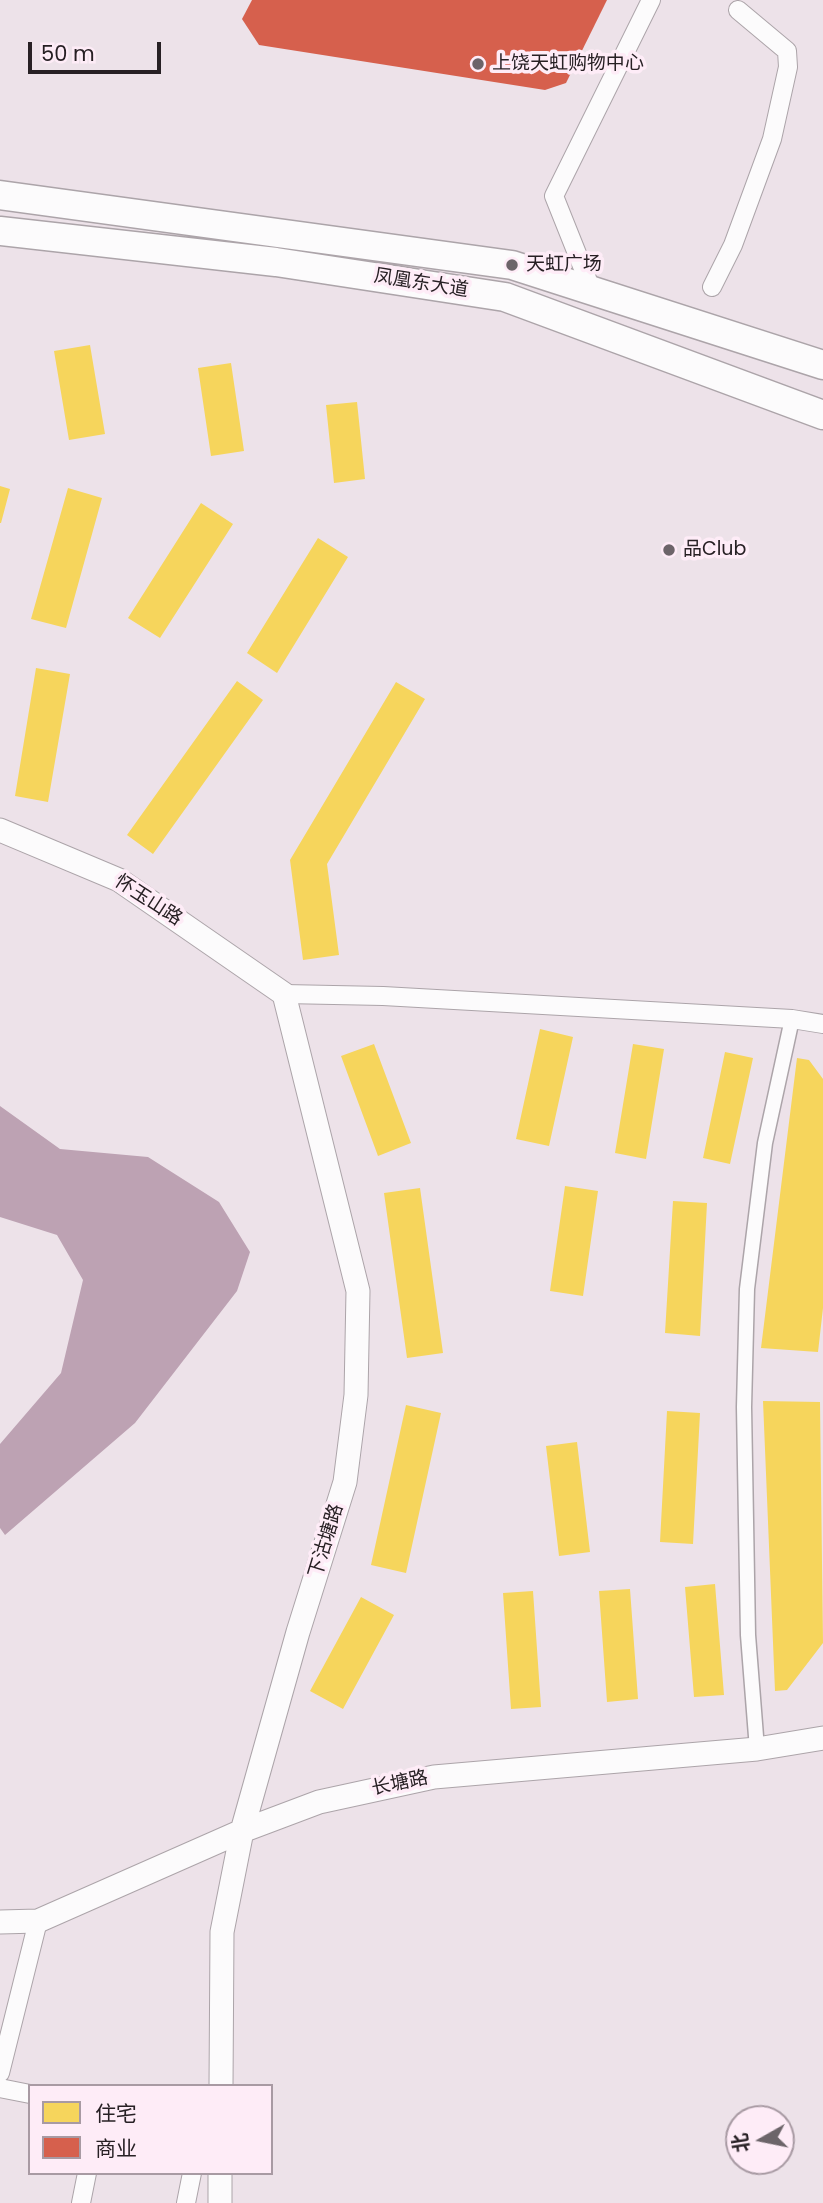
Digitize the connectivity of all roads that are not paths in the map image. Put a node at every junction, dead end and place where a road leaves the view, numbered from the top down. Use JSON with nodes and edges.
{"nodes":[{"id":1,"x":651,"y":0,"type":"edge"},
{"id":2,"x":738,"y":10,"type":"dead end"},
{"id":3,"x":0,"y":195,"type":"edge"},
{"id":4,"x":0,"y":232,"type":"edge"},
{"id":5,"x":712,"y":287,"type":"dead end"},
{"id":6,"x":592,"y":291,"type":"junction"},
{"id":7,"x":823,"y":365,"type":"edge"},
{"id":8,"x":823,"y":415,"type":"edge"},
{"id":9,"x":0,"y":830,"type":"edge"},
{"id":10,"x":284,"y":994,"type":"junction"},
{"id":11,"x":792,"y":1019,"type":"junction"},
{"id":12,"x":823,"y":1024,"type":"edge"},
{"id":13,"x":823,"y":1738,"type":"edge"},
{"id":14,"x":757,"y":1749,"type":"junction"},
{"id":15,"x":242,"y":1831,"type":"junction"},
{"id":16,"x":38,"y":1921,"type":"junction"},
{"id":17,"x":0,"y":1922,"type":"edge"},
{"id":18,"x":0,"y":2073,"type":"edge"},
{"id":19,"x":221,"y":2084,"type":"edge"},
{"id":20,"x":0,"y":2088,"type":"edge"},
{"id":21,"x":28,"y":2094,"type":"edge"},
{"id":22,"x":87,"y":2175,"type":"edge"},
{"id":23,"x":192,"y":2175,"type":"edge"},
{"id":24,"x":220,"y":2175,"type":"edge"},
{"id":25,"x":81,"y":2203,"type":"edge"},
{"id":26,"x":186,"y":2203,"type":"edge"},
{"id":27,"x":220,"y":2203,"type":"edge"}],
"edges":[{"from":1,"to":6,"type":"street"},
{"from":2,"to":5,"type":"street"},
{"from":3,"to":6,"type":"main road","name":"凤凰东大道"},
{"from":4,"to":8,"type":"main road","name":"凤凰东大道"},
{"from":6,"to":7,"type":"main road","name":"凤凰东大道"},
{"from":9,"to":10,"type":"street","name":"怀玉山路"},
{"from":10,"to":11,"type":"street"},
{"from":10,"to":15,"type":"street","name":"下沽塘路"},
{"from":11,"to":12,"type":"street"},
{"from":11,"to":14,"type":"street"},
{"from":13,"to":14,"type":"street","name":"长塘路"},
{"from":14,"to":15,"type":"street","name":"长塘路"},
{"from":15,"to":16,"type":"street","name":"长塘路"},
{"from":15,"to":19,"type":"street","name":"下沽塘路"},
{"from":16,"to":17,"type":"street","name":"长塘路"},
{"from":16,"to":18,"type":"street"},
{"from":20,"to":21,"type":"street"},
{"from":22,"to":25,"type":"street"},
{"from":23,"to":26,"type":"street"},
{"from":24,"to":27,"type":"street"}]}
